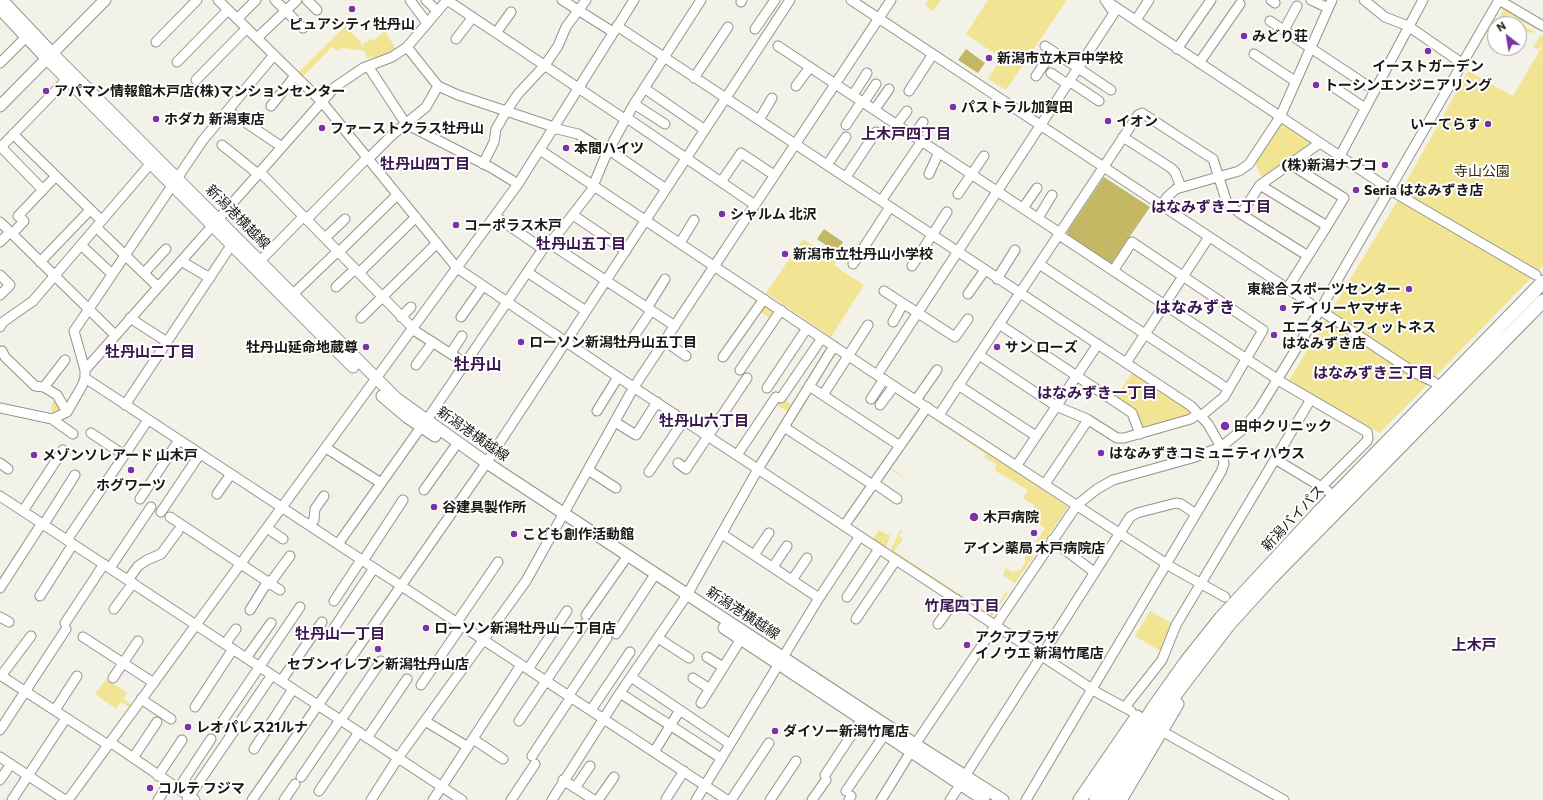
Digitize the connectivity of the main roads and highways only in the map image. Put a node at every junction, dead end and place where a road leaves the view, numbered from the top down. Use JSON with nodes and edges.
{"nodes":[{"id":1,"x":2,"y":0,"type":"edge"},
{"id":2,"x":105,"y":0,"type":"edge"},
{"id":3,"x":0,"y":9,"type":"edge"},
{"id":4,"x":50,"y":57,"type":"junction"},
{"id":5,"x":0,"y":106,"type":"edge"},
{"id":6,"x":175,"y":182,"type":"junction"},
{"id":7,"x":216,"y":223,"type":"junction"},
{"id":8,"x":257,"y":264,"type":"junction"},
{"id":9,"x":1540,"y":278,"type":"edge"},
{"id":10,"x":1543,"y":301,"type":"edge"},
{"id":11,"x":424,"y":424,"type":"junction"},
{"id":12,"x":485,"y":465,"type":"junction"},
{"id":13,"x":1320,"y":511,"type":"junction"},
{"id":14,"x":562,"y":516,"type":"junction"},
{"id":15,"x":1291,"y":560,"type":"junction"},
{"id":16,"x":685,"y":598,"type":"junction"},
{"id":17,"x":781,"y":661,"type":"junction"},
{"id":18,"x":913,"y":748,"type":"junction"},
{"id":19,"x":1116,"y":775,"type":"junction"},
{"id":20,"x":963,"y":781,"type":"junction"},
{"id":21,"x":984,"y":800,"type":"edge"},
{"id":22,"x":1003,"y":800,"type":"edge"},
{"id":23,"x":1080,"y":800,"type":"edge"},
{"id":24,"x":1096,"y":800,"type":"edge"},
{"id":25,"x":1107,"y":800,"type":"edge"},
{"id":26,"x":1120,"y":800,"type":"edge"}],
"edges":[{"from":1,"to":4,"type":"main road","name":"新潟港横越線"},
{"from":2,"to":4,"type":"main road"},
{"from":3,"to":4,"type":"main road","name":"新潟港横越線"},
{"from":4,"to":5,"type":"main road"},
{"from":4,"to":6,"type":"main road","name":"新潟港横越線"},
{"from":4,"to":6,"type":"main road","name":"新潟港横越線"},
{"from":6,"to":7,"type":"main road","name":"新潟港横越線"},
{"from":7,"to":8,"type":"main road","name":"新潟港横越線"},
{"from":7,"to":8,"type":"main road","name":"新潟港横越線"},
{"from":8,"to":11,"type":"main road","name":"新潟港横越線"},
{"from":9,"to":13,"type":"highway","name":"新潟バイパス"},
{"from":10,"to":15,"type":"highway","name":"新潟バイパス"},
{"from":11,"to":12,"type":"main road","name":"新潟港横越線"},
{"from":11,"to":12,"type":"main road","name":"新潟港横越線"},
{"from":12,"to":14,"type":"main road","name":"新潟港横越線"},
{"from":13,"to":19,"type":"highway","name":"新潟バイパス"},
{"from":13,"to":23,"type":"highway"},
{"from":14,"to":16,"type":"main road","name":"新潟港横越線"},
{"from":14,"to":16,"type":"main road","name":"新潟港横越線"},
{"from":15,"to":19,"type":"highway","name":"新潟バイパス"},
{"from":15,"to":26,"type":"highway"},
{"from":16,"to":17,"type":"main road","name":"新潟港横越線"},
{"from":16,"to":17,"type":"main road","name":"新潟港横越線"},
{"from":17,"to":18,"type":"main road","name":"新潟港横越線"},
{"from":17,"to":18,"type":"main road","name":"新潟港横越線"},
{"from":18,"to":20,"type":"main road","name":"新潟港横越線"},
{"from":19,"to":24,"type":"highway","name":"新潟バイパス"},
{"from":19,"to":25,"type":"highway","name":"新潟バイパス"},
{"from":20,"to":21,"type":"main road","name":"新潟港横越線"},
{"from":20,"to":22,"type":"main road","name":"新潟港横越線"}]}
